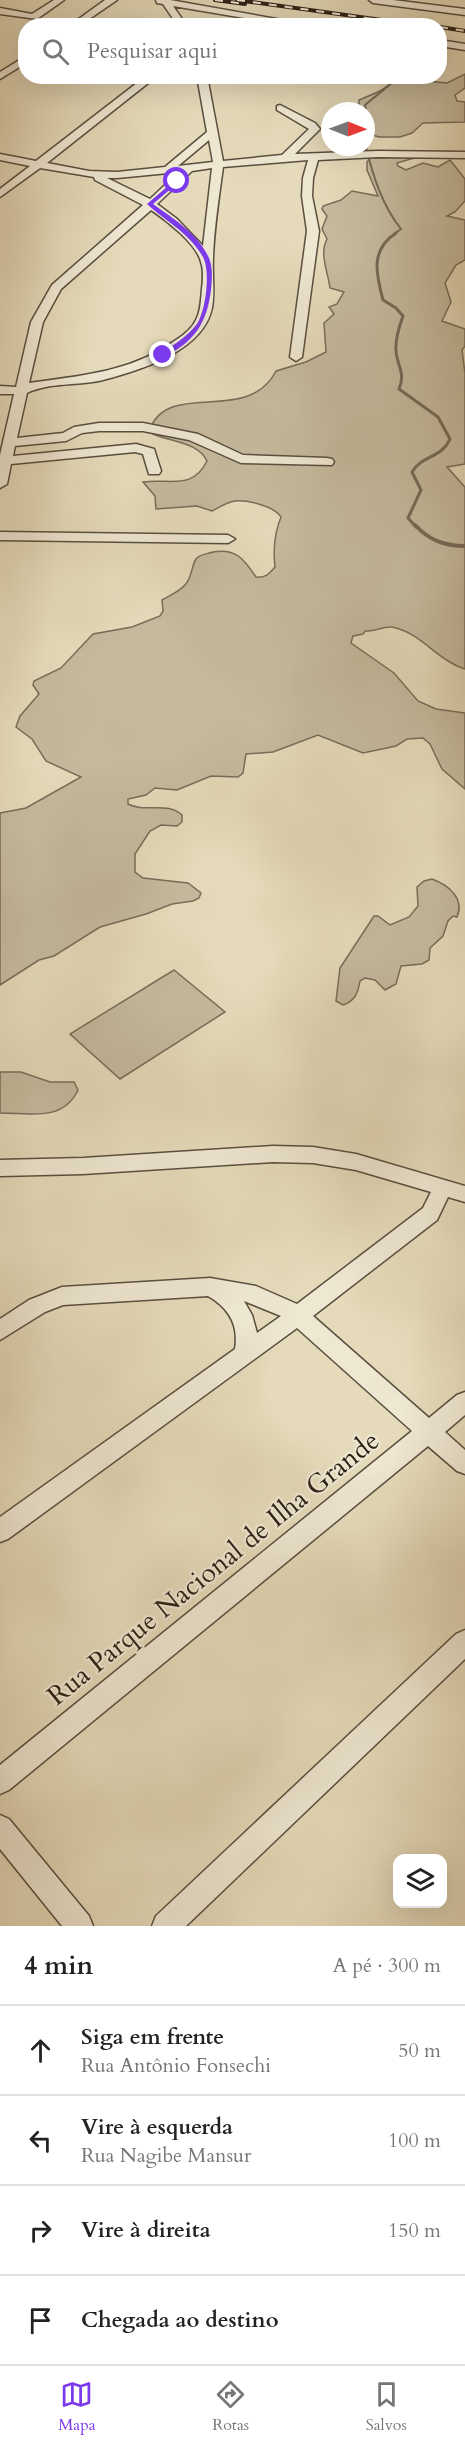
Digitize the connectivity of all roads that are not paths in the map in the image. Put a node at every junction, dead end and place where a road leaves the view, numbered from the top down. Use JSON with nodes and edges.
{"nodes":[{"id":1,"x":60,"y":0,"type":"edge"},
{"id":2,"x":112,"y":0,"type":"edge"},
{"id":3,"x":155,"y":0,"type":"edge"},
{"id":4,"x":373,"y":0,"type":"edge"},
{"id":5,"x":166,"y":2,"type":"junction"},
{"id":6,"x":0,"y":11,"type":"edge"},
{"id":7,"x":465,"y":12,"type":"edge"},
{"id":8,"x":0,"y":18,"type":"edge"},
{"id":9,"x":84,"y":18,"type":"edge"},
{"id":10,"x":177,"y":18,"type":"edge"},
{"id":11,"x":263,"y":18,"type":"edge"},
{"id":12,"x":18,"y":21,"type":"edge"},
{"id":13,"x":447,"y":45,"type":"edge"},
{"id":14,"x":465,"y":47,"type":"edge"},
{"id":15,"x":18,"y":64,"type":"edge"},
{"id":16,"x":0,"y":76,"type":"edge"},
{"id":17,"x":143,"y":84,"type":"edge"},
{"id":18,"x":203,"y":84,"type":"edge"},
{"id":19,"x":280,"y":108,"type":"dead end"},
{"id":20,"x":213,"y":132,"type":"junction"},
{"id":21,"x":465,"y":155,"type":"edge"},
{"id":22,"x":314,"y":156,"type":"junction"},
{"id":23,"x":0,"y":157,"type":"edge"},
{"id":24,"x":285,"y":158,"type":"junction"},
{"id":25,"x":218,"y":163,"type":"junction"},
{"id":26,"x":38,"y":164,"type":"junction"},
{"id":27,"x":190,"y":166,"type":"junction"},
{"id":28,"x":166,"y":170,"type":"junction"},
{"id":29,"x":89,"y":174,"type":"junction"},
{"id":30,"x":0,"y":194,"type":"edge"},
{"id":31,"x":150,"y":204,"type":"junction"},
{"id":32,"x":207,"y":260,"type":"junction"},
{"id":33,"x":296,"y":357,"type":"dead end"},
{"id":34,"x":0,"y":390,"type":"edge"},
{"id":35,"x":21,"y":391,"type":"junction"},
{"id":36,"x":10,"y":443,"type":"junction"},
{"id":37,"x":5,"y":461,"type":"junction"},
{"id":38,"x":327,"y":462,"type":"dead end"},
{"id":39,"x":154,"y":471,"type":"dead end"},
{"id":40,"x":0,"y":484,"type":"edge"},
{"id":41,"x":0,"y":536,"type":"edge"},
{"id":42,"x":228,"y":538,"type":"dead end"},
{"id":43,"x":0,"y":1168,"type":"edge"},
{"id":44,"x":443,"y":1187,"type":"junction"},
{"id":45,"x":465,"y":1194,"type":"edge"},
{"id":46,"x":210,"y":1287,"type":"junction"},
{"id":47,"x":298,"y":1316,"type":"junction"},
{"id":48,"x":0,"y":1330,"type":"edge"},
{"id":49,"x":245,"y":1354,"type":"junction"},
{"id":50,"x":465,"y":1402,"type":"edge"},
{"id":51,"x":428,"y":1430,"type":"junction"},
{"id":52,"x":465,"y":1464,"type":"edge"},
{"id":53,"x":0,"y":1531,"type":"edge"},
{"id":54,"x":465,"y":1642,"type":"edge"},
{"id":55,"x":0,"y":1781,"type":"edge"},
{"id":56,"x":0,"y":1828,"type":"edge"},
{"id":57,"x":79,"y":1926,"type":"edge"},
{"id":58,"x":166,"y":1926,"type":"edge"}],
"edges":[{"from":1,"to":6,"type":"street"},
{"from":2,"to":9,"type":"street"},
{"from":3,"to":5,"type":"street"},
{"from":4,"to":7,"type":"street"},
{"from":5,"to":10,"type":"street"},
{"from":5,"to":11,"type":"street"},
{"from":8,"to":12,"type":"street"},
{"from":13,"to":14,"type":"street"},
{"from":15,"to":16,"type":"street"},
{"from":17,"to":26,"type":"street"},
{"from":18,"to":20,"type":"street"},
{"from":19,"to":24,"type":"street"},
{"from":20,"to":25,"type":"street"},
{"from":20,"to":28,"type":"street"},
{"from":21,"to":22,"type":"street"},
{"from":22,"to":24,"type":"street"},
{"from":22,"to":33,"type":"street"},
{"from":23,"to":26,"type":"street"},
{"from":24,"to":25,"type":"street"},
{"from":25,"to":27,"type":"street"},
{"from":25,"to":32,"type":"street"},
{"from":26,"to":29,"type":"street"},
{"from":26,"to":30,"type":"street"},
{"from":27,"to":28,"type":"street"},
{"from":27,"to":31,"type":"street"},
{"from":28,"to":29,"type":"street"},
{"from":29,"to":31,"type":"street"},
{"from":31,"to":32,"type":"street"},
{"from":31,"to":35,"type":"street"},
{"from":32,"to":35,"type":"street"},
{"from":34,"to":35,"type":"street"},
{"from":35,"to":36,"type":"street"},
{"from":36,"to":37,"type":"street"},
{"from":36,"to":38,"type":"street"},
{"from":37,"to":39,"type":"street"},
{"from":37,"to":40,"type":"street"},
{"from":41,"to":42,"type":"street"},
{"from":43,"to":44,"type":"street"},
{"from":44,"to":45,"type":"street"},
{"from":44,"to":47,"type":"street"},
{"from":46,"to":47,"type":"street"},
{"from":46,"to":48,"type":"street"},
{"from":46,"to":49,"type":"street"},
{"from":47,"to":49,"type":"street"},
{"from":47,"to":51,"type":"street"},
{"from":49,"to":53,"type":"street"},
{"from":50,"to":51,"type":"street","name":"Rua Parque Nacional de Ilha Grande"},
{"from":51,"to":52,"type":"street"},
{"from":51,"to":55,"type":"street","name":"Rua Parque Nacional de Ilha Grande"},
{"from":54,"to":58,"type":"street"},
{"from":56,"to":57,"type":"street"}]}
